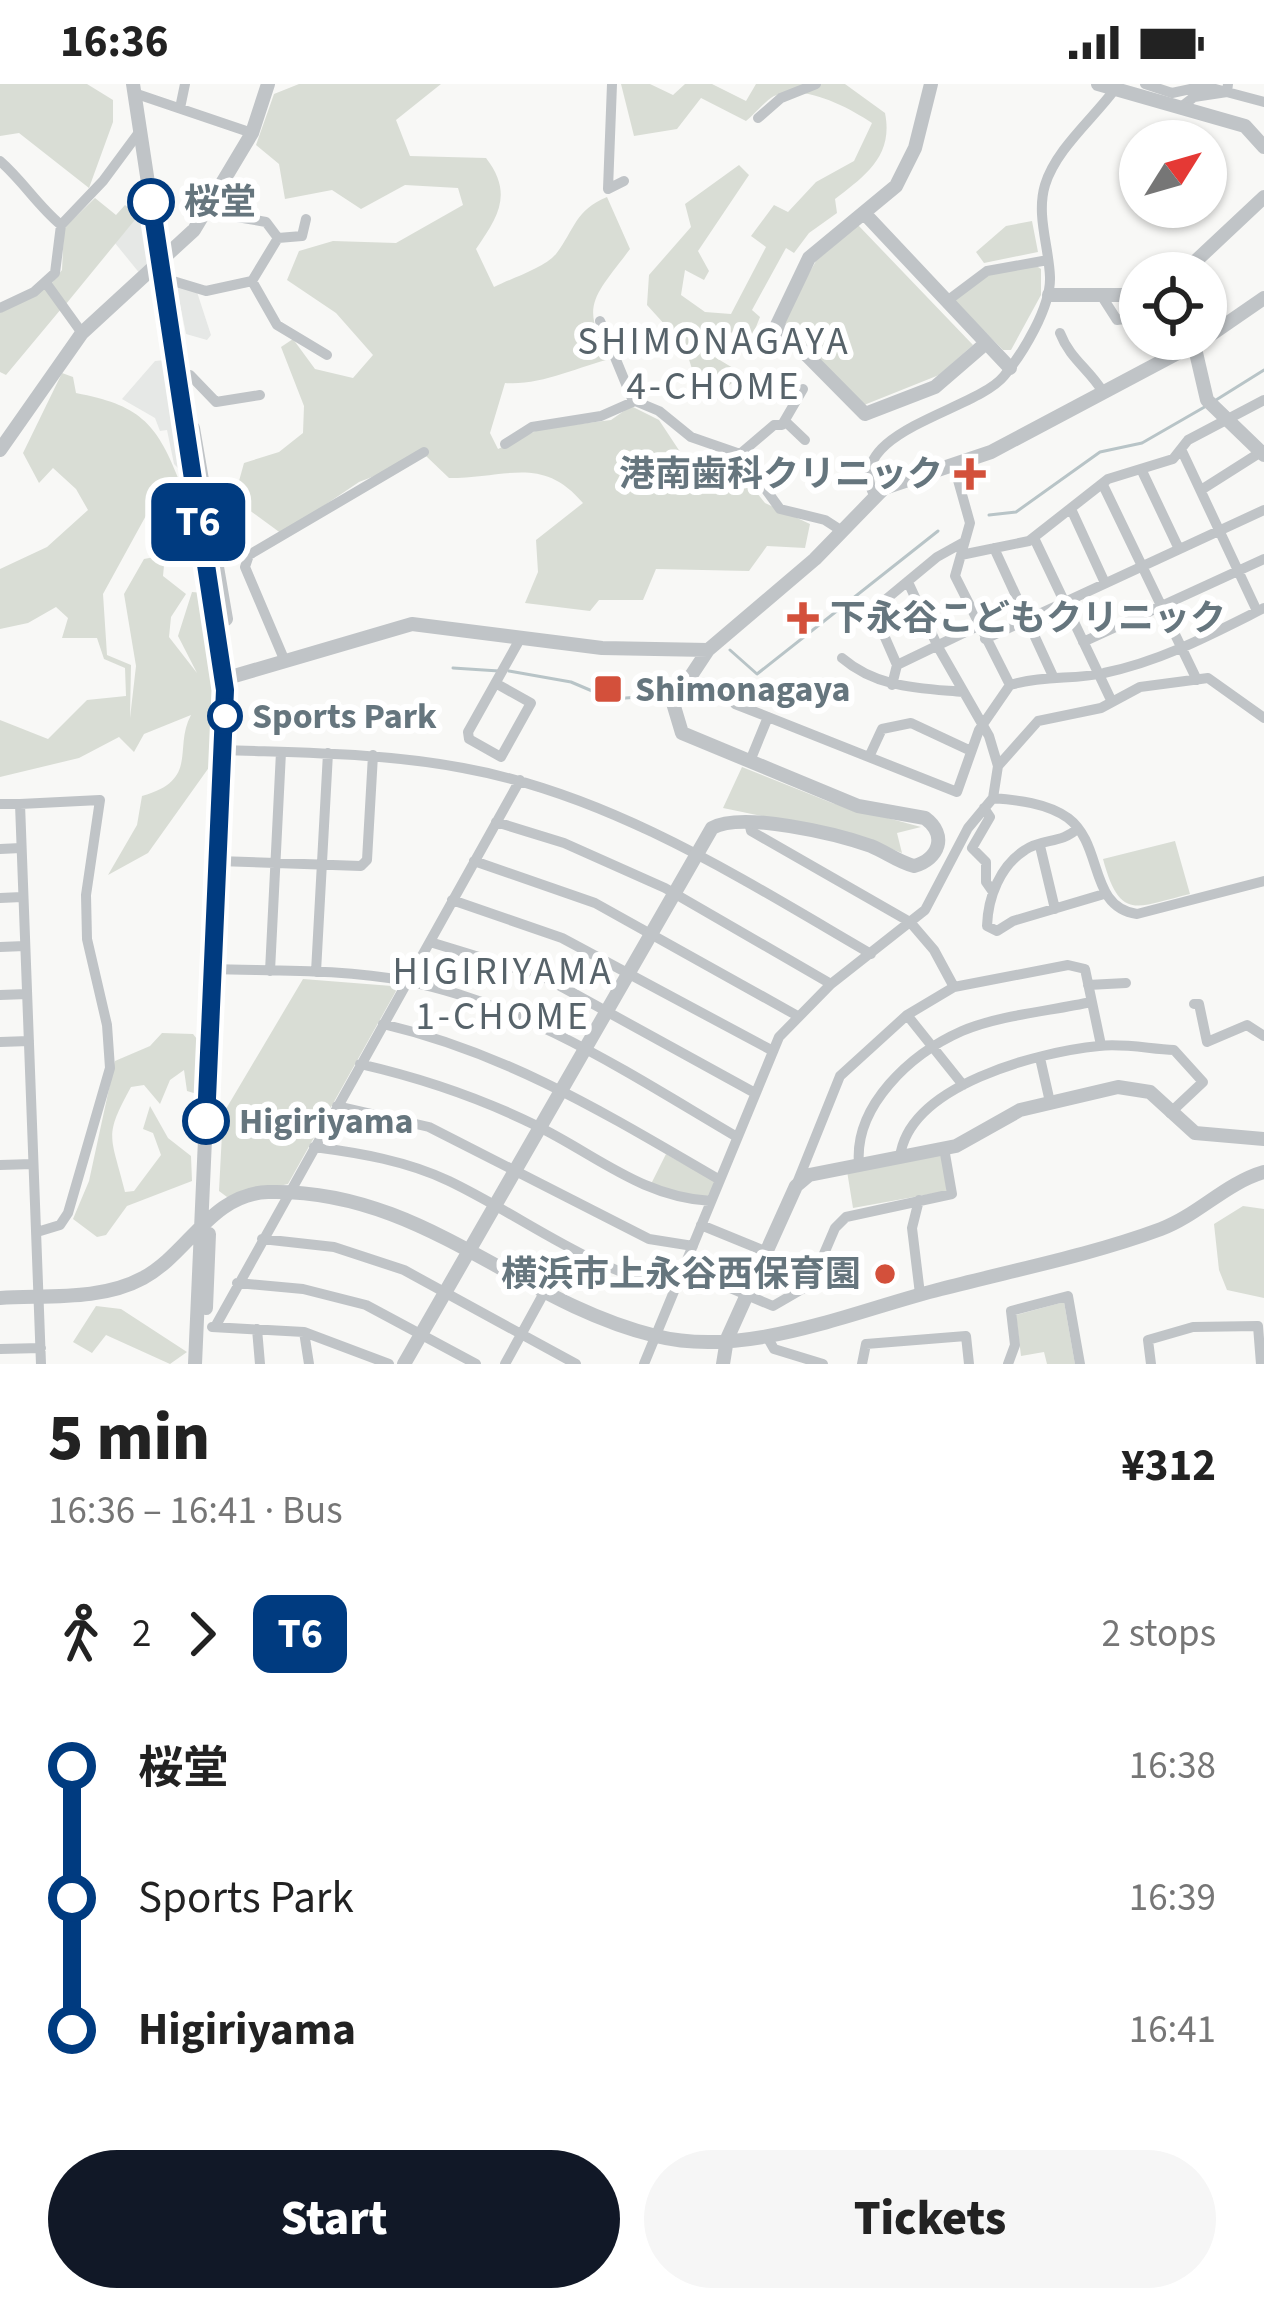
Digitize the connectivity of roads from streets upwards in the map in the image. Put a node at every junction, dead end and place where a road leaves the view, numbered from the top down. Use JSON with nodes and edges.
{"nodes":[{"id":1,"x":185,"y":84,"type":"edge"},
{"id":2,"x":268,"y":84,"type":"edge"},
{"id":3,"x":612,"y":84,"type":"edge"},
{"id":4,"x":816,"y":84,"type":"edge"},
{"id":5,"x":931,"y":84,"type":"edge"},
{"id":6,"x":1098,"y":84,"type":"edge"},
{"id":7,"x":1145,"y":84,"type":"edge"},
{"id":8,"x":1161,"y":87,"type":"edge"},
{"id":9,"x":133,"y":88,"type":"edge"},
{"id":10,"x":1227,"y":88,"type":"edge"},
{"id":11,"x":1115,"y":89,"type":"junction"},
{"id":12,"x":1264,"y":105,"type":"edge"},
{"id":13,"x":1181,"y":107,"type":"junction"},
{"id":14,"x":180,"y":108,"type":"junction"},
{"id":15,"x":758,"y":118,"type":"dead end"},
{"id":16,"x":1264,"y":118,"type":"edge"},
{"id":17,"x":140,"y":131,"type":"junction"},
{"id":18,"x":252,"y":133,"type":"junction"},
{"id":19,"x":1264,"y":147,"type":"edge"},
{"id":20,"x":0,"y":161,"type":"edge"},
{"id":21,"x":624,"y":182,"type":"dead end"},
{"id":22,"x":220,"y":191,"type":"junction"},
{"id":23,"x":1264,"y":197,"type":"edge"},
{"id":24,"x":865,"y":214,"type":"junction"},
{"id":25,"x":306,"y":219,"type":"dead end"},
{"id":26,"x":61,"y":225,"type":"junction"},
{"id":27,"x":278,"y":238,"type":"junction"},
{"id":28,"x":1205,"y":252,"type":"edge"},
{"id":29,"x":1048,"y":260,"type":"junction"},
{"id":30,"x":162,"y":271,"type":"junction"},
{"id":31,"x":252,"y":281,"type":"junction"},
{"id":32,"x":46,"y":283,"type":"junction"},
{"id":33,"x":1049,"y":295,"type":"junction"},
{"id":34,"x":1101,"y":295,"type":"junction"},
{"id":35,"x":1119,"y":295,"type":"edge"},
{"id":36,"x":1264,"y":298,"type":"edge"},
{"id":37,"x":946,"y":302,"type":"junction"},
{"id":38,"x":0,"y":308,"type":"edge"},
{"id":39,"x":1119,"y":320,"type":"edge"},
{"id":40,"x":600,"y":321,"type":"dead end"},
{"id":41,"x":1227,"y":323,"type":"edge"},
{"id":42,"x":82,"y":333,"type":"junction"},
{"id":43,"x":1060,"y":333,"type":"dead end"},
{"id":44,"x":986,"y":344,"type":"junction"},
{"id":45,"x":328,"y":356,"type":"dead end"},
{"id":46,"x":1164,"y":360,"type":"edge"},
{"id":47,"x":1204,"y":360,"type":"edge"},
{"id":48,"x":1010,"y":368,"type":"junction"},
{"id":49,"x":180,"y":374,"type":"junction"},
{"id":50,"x":803,"y":389,"type":"dead end"},
{"id":51,"x":1103,"y":392,"type":"junction"},
{"id":52,"x":260,"y":395,"type":"dead end"},
{"id":53,"x":633,"y":400,"type":"junction"},
{"id":54,"x":1264,"y":400,"type":"edge"},
{"id":55,"x":785,"y":421,"type":"junction"},
{"id":56,"x":1230,"y":422,"type":"junction"},
{"id":57,"x":805,"y":440,"type":"dead end"},
{"id":58,"x":505,"y":444,"type":"dead end"},
{"id":59,"x":1181,"y":449,"type":"junction"},
{"id":60,"x":0,"y":450,"type":"edge"},
{"id":61,"x":424,"y":452,"type":"dead end"},
{"id":62,"x":1263,"y":452,"type":"edge"},
{"id":63,"x":740,"y":454,"type":"junction"},
{"id":64,"x":954,"y":466,"type":"junction"},
{"id":65,"x":1142,"y":471,"type":"junction"},
{"id":66,"x":1102,"y":484,"type":"junction"},
{"id":67,"x":1201,"y":490,"type":"junction"},
{"id":68,"x":874,"y":495,"type":"junction"},
{"id":69,"x":1071,"y":509,"type":"junction"},
{"id":70,"x":1264,"y":510,"type":"edge"},
{"id":71,"x":1219,"y":530,"type":"junction"},
{"id":72,"x":842,"y":531,"type":"junction"},
{"id":73,"x":1034,"y":538,"type":"junction"},
{"id":74,"x":994,"y":548,"type":"junction"},
{"id":75,"x":962,"y":549,"type":"junction"},
{"id":76,"x":1179,"y":549,"type":"junction"},
{"id":77,"x":1264,"y":559,"type":"edge"},
{"id":78,"x":1142,"y":566,"type":"junction"},
{"id":79,"x":1238,"y":571,"type":"junction"},
{"id":80,"x":908,"y":582,"type":"junction"},
{"id":81,"x":1105,"y":584,"type":"junction"},
{"id":82,"x":1064,"y":602,"type":"junction"},
{"id":83,"x":1162,"y":606,"type":"junction"},
{"id":84,"x":1261,"y":610,"type":"edge"},
{"id":85,"x":1027,"y":620,"type":"junction"},
{"id":86,"x":978,"y":626,"type":"junction"},
{"id":87,"x":520,"y":638,"type":"junction"},
{"id":88,"x":985,"y":639,"type":"junction"},
{"id":89,"x":1083,"y":642,"type":"junction"},
{"id":90,"x":938,"y":647,"type":"junction"},
{"id":91,"x":1182,"y":649,"type":"junction"},
{"id":92,"x":708,"y":650,"type":"junction"},
{"id":93,"x":284,"y":658,"type":"junction"},
{"id":94,"x":842,"y":658,"type":"dead end"},
{"id":95,"x":897,"y":665,"type":"junction"},
{"id":96,"x":1052,"y":674,"type":"junction"},
{"id":97,"x":1099,"y":674,"type":"junction"},
{"id":98,"x":502,"y":675,"type":"junction"},
{"id":99,"x":228,"y":678,"type":"junction"},
{"id":100,"x":1197,"y":680,"type":"junction"},
{"id":101,"x":892,"y":685,"type":"junction"},
{"id":102,"x":1010,"y":685,"type":"junction"},
{"id":103,"x":962,"y":692,"type":"junction"},
{"id":104,"x":1112,"y":702,"type":"junction"},
{"id":105,"x":735,"y":704,"type":"dead end"},
{"id":106,"x":768,"y":717,"type":"junction"},
{"id":107,"x":1264,"y":718,"type":"edge"},
{"id":108,"x":983,"y":722,"type":"junction"},
{"id":109,"x":228,"y":750,"type":"junction"},
{"id":110,"x":970,"y":751,"type":"junction"},
{"id":111,"x":281,"y":752,"type":"junction"},
{"id":112,"x":328,"y":753,"type":"junction"},
{"id":113,"x":373,"y":755,"type":"junction"},
{"id":114,"x":869,"y":757,"type":"junction"},
{"id":115,"x":751,"y":760,"type":"junction"},
{"id":116,"x":998,"y":766,"type":"junction"},
{"id":117,"x":520,"y":781,"type":"junction"},
{"id":118,"x":989,"y":803,"type":"junction"},
{"id":119,"x":0,"y":804,"type":"edge"},
{"id":120,"x":20,"y":804,"type":"junction"},
{"id":121,"x":496,"y":822,"type":"junction"},
{"id":122,"x":749,"y":822,"type":"junction"},
{"id":123,"x":1078,"y":828,"type":"junction"},
{"id":124,"x":1040,"y":846,"type":"junction"},
{"id":125,"x":21,"y":848,"type":"junction"},
{"id":126,"x":0,"y":849,"type":"edge"},
{"id":127,"x":695,"y":852,"type":"junction"},
{"id":128,"x":474,"y":860,"type":"junction"},
{"id":129,"x":222,"y":861,"type":"junction"},
{"id":130,"x":276,"y":863,"type":"junction"},
{"id":131,"x":322,"y":865,"type":"junction"},
{"id":132,"x":1264,"y":881,"type":"edge"},
{"id":133,"x":673,"y":892,"type":"junction"},
{"id":134,"x":993,"y":892,"type":"junction"},
{"id":135,"x":1104,"y":894,"type":"junction"},
{"id":136,"x":22,"y":897,"type":"junction"},
{"id":137,"x":0,"y":898,"type":"edge"},
{"id":138,"x":452,"y":900,"type":"junction"},
{"id":139,"x":1055,"y":909,"type":"junction"},
{"id":140,"x":910,"y":922,"type":"junction"},
{"id":141,"x":651,"y":932,"type":"junction"},
{"id":142,"x":430,"y":942,"type":"junction"},
{"id":143,"x":0,"y":946,"type":"edge"},
{"id":144,"x":25,"y":946,"type":"junction"},
{"id":145,"x":872,"y":954,"type":"junction"},
{"id":146,"x":217,"y":969,"type":"junction"},
{"id":147,"x":270,"y":971,"type":"junction"},
{"id":148,"x":629,"y":971,"type":"junction"},
{"id":149,"x":316,"y":972,"type":"junction"},
{"id":150,"x":406,"y":981,"type":"junction"},
{"id":151,"x":1126,"y":982,"type":"dead end"},
{"id":152,"x":832,"y":984,"type":"junction"},
{"id":153,"x":1088,"y":985,"type":"junction"},
{"id":154,"x":954,"y":987,"type":"junction"},
{"id":155,"x":27,"y":994,"type":"junction"},
{"id":156,"x":0,"y":995,"type":"edge"},
{"id":157,"x":1091,"y":1002,"type":"junction"},
{"id":158,"x":1194,"y":1004,"type":"dead end"},
{"id":159,"x":607,"y":1009,"type":"junction"},
{"id":160,"x":796,"y":1015,"type":"junction"},
{"id":161,"x":907,"y":1015,"type":"junction"},
{"id":162,"x":383,"y":1024,"type":"junction"},
{"id":163,"x":1264,"y":1036,"type":"edge"},
{"id":164,"x":0,"y":1042,"type":"edge"},
{"id":165,"x":29,"y":1042,"type":"junction"},
{"id":166,"x":1101,"y":1045,"type":"junction"},
{"id":167,"x":934,"y":1048,"type":"junction"},
{"id":168,"x":586,"y":1049,"type":"junction"},
{"id":169,"x":772,"y":1051,"type":"junction"},
{"id":170,"x":1040,"y":1058,"type":"junction"},
{"id":171,"x":360,"y":1064,"type":"junction"},
{"id":172,"x":963,"y":1085,"type":"junction"},
{"id":173,"x":562,"y":1089,"type":"junction"},
{"id":174,"x":755,"y":1093,"type":"junction"},
{"id":175,"x":1050,"y":1102,"type":"junction"},
{"id":176,"x":337,"y":1106,"type":"junction"},
{"id":177,"x":1170,"y":1113,"type":"junction"},
{"id":178,"x":541,"y":1127,"type":"junction"},
{"id":179,"x":737,"y":1137,"type":"junction"},
{"id":180,"x":1262,"y":1137,"type":"edge"},
{"id":181,"x":314,"y":1147,"type":"junction"},
{"id":182,"x":944,"y":1148,"type":"junction"},
{"id":183,"x":900,"y":1157,"type":"junction"},
{"id":184,"x":33,"y":1164,"type":"junction"},
{"id":185,"x":859,"y":1164,"type":"junction"},
{"id":186,"x":0,"y":1165,"type":"edge"},
{"id":187,"x":518,"y":1168,"type":"junction"},
{"id":188,"x":1264,"y":1172,"type":"edge"},
{"id":189,"x":720,"y":1180,"type":"junction"},
{"id":190,"x":796,"y":1186,"type":"junction"},
{"id":191,"x":288,"y":1194,"type":"junction"},
{"id":192,"x":919,"y":1200,"type":"junction"},
{"id":193,"x":711,"y":1202,"type":"junction"},
{"id":194,"x":496,"y":1208,"type":"junction"},
{"id":195,"x":205,"y":1221,"type":"junction"},
{"id":196,"x":701,"y":1225,"type":"junction"},
{"id":197,"x":37,"y":1232,"type":"junction"},
{"id":198,"x":262,"y":1239,"type":"junction"},
{"id":199,"x":693,"y":1246,"type":"junction"},
{"id":200,"x":472,"y":1250,"type":"junction"},
{"id":201,"x":766,"y":1252,"type":"junction"},
{"id":202,"x":683,"y":1268,"type":"junction"},
{"id":203,"x":237,"y":1283,"type":"junction"},
{"id":204,"x":675,"y":1288,"type":"junction"},
{"id":205,"x":545,"y":1291,"type":"junction"},
{"id":206,"x":447,"y":1293,"type":"junction"},
{"id":207,"x":920,"y":1294,"type":"junction"},
{"id":208,"x":40,"y":1295,"type":"junction"},
{"id":209,"x":746,"y":1296,"type":"junction"},
{"id":210,"x":0,"y":1298,"type":"edge"},
{"id":211,"x":206,"y":1327,"type":"junction"},
{"id":212,"x":256,"y":1329,"type":"junction"},
{"id":213,"x":304,"y":1332,"type":"junction"},
{"id":214,"x":424,"y":1334,"type":"junction"},
{"id":215,"x":521,"y":1334,"type":"junction"},
{"id":216,"x":766,"y":1335,"type":"junction"},
{"id":217,"x":656,"y":1336,"type":"junction"},
{"id":218,"x":727,"y":1339,"type":"junction"},
{"id":219,"x":41,"y":1348,"type":"junction"},
{"id":220,"x":0,"y":1349,"type":"edge"},
{"id":221,"x":41,"y":1364,"type":"edge"},
{"id":222,"x":195,"y":1364,"type":"edge"},
{"id":223,"x":205,"y":1364,"type":"edge"},
{"id":224,"x":260,"y":1364,"type":"edge"},
{"id":225,"x":309,"y":1364,"type":"edge"},
{"id":226,"x":389,"y":1364,"type":"edge"},
{"id":227,"x":404,"y":1364,"type":"edge"},
{"id":228,"x":476,"y":1364,"type":"edge"},
{"id":229,"x":505,"y":1364,"type":"edge"},
{"id":230,"x":576,"y":1364,"type":"edge"},
{"id":231,"x":644,"y":1364,"type":"edge"},
{"id":232,"x":723,"y":1364,"type":"edge"},
{"id":233,"x":823,"y":1364,"type":"edge"},
{"id":234,"x":862,"y":1364,"type":"edge"},
{"id":235,"x":969,"y":1364,"type":"edge"},
{"id":236,"x":1008,"y":1364,"type":"edge"},
{"id":237,"x":1080,"y":1364,"type":"edge"},
{"id":238,"x":1151,"y":1364,"type":"edge"},
{"id":239,"x":1261,"y":1364,"type":"edge"}],
"edges":[{"from":1,"to":14,"type":"street"},
{"from":2,"to":18,"type":"street"},
{"from":3,"to":21,"type":"street"},
{"from":4,"to":15,"type":"street"},
{"from":5,"to":24,"type":"street"},
{"from":6,"to":11,"type":"street"},
{"from":7,"to":8,"type":"street"},
{"from":8,"to":10,"type":"street"},
{"from":9,"to":14,"type":"street"},
{"from":9,"to":17,"type":"street"},
{"from":10,"to":12,"type":"street"},
{"from":10,"to":13,"type":"street"},
{"from":11,"to":13,"type":"street"},
{"from":11,"to":29,"type":"street"},
{"from":12,"to":16,"type":"street"},
{"from":13,"to":19,"type":"street"},
{"from":14,"to":18,"type":"street"},
{"from":17,"to":26,"type":"street"},
{"from":17,"to":30,"type":"street"},
{"from":18,"to":22,"type":"street"},
{"from":20,"to":26,"type":"street"},
{"from":22,"to":27,"type":"street"},
{"from":22,"to":30,"type":"street"},
{"from":23,"to":28,"type":"street"},
{"from":24,"to":37,"type":"street"},
{"from":24,"to":44,"type":"street"},
{"from":25,"to":27,"type":"street"},
{"from":26,"to":32,"type":"street"},
{"from":27,"to":31,"type":"street"},
{"from":29,"to":33,"type":"street"},
{"from":29,"to":37,"type":"street"},
{"from":30,"to":31,"type":"street"},
{"from":30,"to":42,"type":"street"},
{"from":30,"to":49,"type":"street"},
{"from":31,"to":45,"type":"street"},
{"from":32,"to":38,"type":"street"},
{"from":32,"to":42,"type":"street"},
{"from":33,"to":34,"type":"street"},
{"from":33,"to":48,"type":"street"},
{"from":34,"to":35,"type":"street"},
{"from":34,"to":39,"type":"street"},
{"from":36,"to":41,"type":"street"},
{"from":37,"to":44,"type":"street"},
{"from":40,"to":53,"type":"street"},
{"from":42,"to":60,"type":"street"},
{"from":43,"to":51,"type":"street"},
{"from":44,"to":48,"type":"street"},
{"from":46,"to":51,"type":"street"},
{"from":47,"to":56,"type":"street"},
{"from":48,"to":68,"type":"street"},
{"from":49,"to":52,"type":"street"},
{"from":49,"to":99,"type":"street"},
{"from":50,"to":55,"type":"street"},
{"from":51,"to":64,"type":"street"},
{"from":53,"to":58,"type":"street"},
{"from":53,"to":63,"type":"street"},
{"from":54,"to":56,"type":"street"},
{"from":55,"to":57,"type":"street"},
{"from":55,"to":63,"type":"street"},
{"from":56,"to":59,"type":"street"},
{"from":56,"to":62,"type":"street"},
{"from":59,"to":65,"type":"street"},
{"from":59,"to":67,"type":"street"},
{"from":61,"to":93,"type":"street"},
{"from":62,"to":67,"type":"street"},
{"from":63,"to":72,"type":"street"},
{"from":64,"to":68,"type":"street"},
{"from":64,"to":75,"type":"street"},
{"from":65,"to":66,"type":"street"},
{"from":65,"to":76,"type":"street"},
{"from":66,"to":69,"type":"street"},
{"from":66,"to":78,"type":"street"},
{"from":67,"to":71,"type":"street"},
{"from":68,"to":72,"type":"street"},
{"from":69,"to":73,"type":"street"},
{"from":69,"to":81,"type":"street"},
{"from":70,"to":71,"type":"street"},
{"from":71,"to":76,"type":"street"},
{"from":71,"to":79,"type":"street"},
{"from":72,"to":92,"type":"street"},
{"from":73,"to":74,"type":"street"},
{"from":73,"to":82,"type":"street"},
{"from":74,"to":75,"type":"street"},
{"from":74,"to":85,"type":"street"},
{"from":75,"to":80,"type":"street"},
{"from":75,"to":86,"type":"street"},
{"from":76,"to":78,"type":"street"},
{"from":77,"to":79,"type":"street"},
{"from":78,"to":81,"type":"street"},
{"from":78,"to":83,"type":"street"},
{"from":79,"to":83,"type":"street"},
{"from":79,"to":84,"type":"street"},
{"from":80,"to":90,"type":"street"},
{"from":80,"to":95,"type":"street"},
{"from":81,"to":82,"type":"street"},
{"from":82,"to":85,"type":"street"},
{"from":82,"to":89,"type":"street"},
{"from":83,"to":89,"type":"street"},
{"from":83,"to":91,"type":"street"},
{"from":84,"to":91,"type":"street"},
{"from":85,"to":88,"type":"street"},
{"from":85,"to":96,"type":"street"},
{"from":86,"to":88,"type":"street"},
{"from":86,"to":90,"type":"street"},
{"from":87,"to":92,"type":"street"},
{"from":87,"to":93,"type":"street"},
{"from":87,"to":98,"type":"street"},
{"from":88,"to":102,"type":"street"},
{"from":89,"to":97,"type":"street"},
{"from":90,"to":95,"type":"street"},
{"from":90,"to":103,"type":"street"},
{"from":91,"to":97,"type":"street"},
{"from":91,"to":100,"type":"street"},
{"from":92,"to":115,"type":"street"},
{"from":93,"to":99,"type":"street"},
{"from":94,"to":101,"type":"street"},
{"from":95,"to":101,"type":"street"},
{"from":96,"to":97,"type":"street"},
{"from":96,"to":102,"type":"street"},
{"from":97,"to":104,"type":"street"},
{"from":98,"to":98,"type":"street"},
{"from":99,"to":109,"type":"street"},
{"from":100,"to":104,"type":"street"},
{"from":100,"to":107,"type":"street"},
{"from":101,"to":103,"type":"street"},
{"from":102,"to":108,"type":"street"},
{"from":103,"to":108,"type":"street"},
{"from":104,"to":116,"type":"street"},
{"from":105,"to":106,"type":"street"},
{"from":106,"to":114,"type":"street"},
{"from":106,"to":115,"type":"street"},
{"from":108,"to":110,"type":"street"},
{"from":108,"to":116,"type":"street"},
{"from":109,"to":111,"type":"street"},
{"from":109,"to":129,"type":"street"},
{"from":110,"to":114,"type":"street"},
{"from":110,"to":114,"type":"street"},
{"from":111,"to":112,"type":"street"},
{"from":111,"to":130,"type":"street"},
{"from":112,"to":113,"type":"street"},
{"from":112,"to":131,"type":"street"},
{"from":113,"to":117,"type":"street"},
{"from":113,"to":131,"type":"street"},
{"from":115,"to":122,"type":"street"},
{"from":116,"to":118,"type":"street"},
{"from":117,"to":121,"type":"street"},
{"from":117,"to":127,"type":"street"},
{"from":118,"to":123,"type":"street"},
{"from":118,"to":134,"type":"street"},
{"from":118,"to":140,"type":"street"},
{"from":119,"to":120,"type":"street"},
{"from":120,"to":125,"type":"street"},
{"from":120,"to":197,"type":"street"},
{"from":121,"to":128,"type":"street"},
{"from":121,"to":133,"type":"street"},
{"from":122,"to":127,"type":"street"},
{"from":122,"to":140,"type":"street"},
{"from":123,"to":124,"type":"street"},
{"from":123,"to":135,"type":"street"},
{"from":124,"to":134,"type":"street"},
{"from":124,"to":139,"type":"street"},
{"from":125,"to":126,"type":"street"},
{"from":125,"to":136,"type":"street"},
{"from":127,"to":133,"type":"street"},
{"from":127,"to":145,"type":"street"},
{"from":128,"to":138,"type":"street"},
{"from":128,"to":141,"type":"street"},
{"from":129,"to":130,"type":"street"},
{"from":129,"to":146,"type":"street"},
{"from":130,"to":131,"type":"street"},
{"from":130,"to":147,"type":"street"},
{"from":131,"to":149,"type":"street"},
{"from":132,"to":135,"type":"street"},
{"from":133,"to":141,"type":"street"},
{"from":133,"to":152,"type":"street"},
{"from":134,"to":139,"type":"street"},
{"from":135,"to":139,"type":"street"},
{"from":136,"to":137,"type":"street"},
{"from":136,"to":144,"type":"street"},
{"from":138,"to":142,"type":"street"},
{"from":138,"to":148,"type":"street"},
{"from":140,"to":145,"type":"street"},
{"from":140,"to":154,"type":"street"},
{"from":141,"to":148,"type":"street"},
{"from":141,"to":160,"type":"street"},
{"from":142,"to":150,"type":"street"},
{"from":142,"to":159,"type":"street"},
{"from":143,"to":144,"type":"street"},
{"from":144,"to":155,"type":"street"},
{"from":145,"to":152,"type":"street"},
{"from":146,"to":147,"type":"street"},
{"from":146,"to":195,"type":"street"},
{"from":147,"to":149,"type":"street"},
{"from":148,"to":159,"type":"street"},
{"from":148,"to":169,"type":"street"},
{"from":149,"to":150,"type":"street"},
{"from":150,"to":162,"type":"street"},
{"from":150,"to":168,"type":"street"},
{"from":151,"to":153,"type":"street"},
{"from":152,"to":160,"type":"street"},
{"from":153,"to":154,"type":"street"},
{"from":153,"to":157,"type":"street"},
{"from":154,"to":161,"type":"street"},
{"from":155,"to":156,"type":"street"},
{"from":155,"to":165,"type":"street"},
{"from":157,"to":166,"type":"street"},
{"from":157,"to":167,"type":"street"},
{"from":158,"to":163,"type":"street"},
{"from":159,"to":168,"type":"street"},
{"from":159,"to":174,"type":"street"},
{"from":160,"to":169,"type":"street"},
{"from":161,"to":167,"type":"street"},
{"from":161,"to":190,"type":"street"},
{"from":162,"to":171,"type":"street"},
{"from":162,"to":173,"type":"street"},
{"from":164,"to":165,"type":"street"},
{"from":165,"to":184,"type":"street"},
{"from":166,"to":170,"type":"street"},
{"from":166,"to":177,"type":"street"},
{"from":167,"to":172,"type":"street"},
{"from":167,"to":185,"type":"street"},
{"from":168,"to":173,"type":"street"},
{"from":168,"to":179,"type":"street"},
{"from":169,"to":174,"type":"street"},
{"from":170,"to":172,"type":"street"},
{"from":170,"to":175,"type":"street"},
{"from":171,"to":176,"type":"street"},
{"from":171,"to":178,"type":"street"},
{"from":172,"to":183,"type":"street"},
{"from":173,"to":178,"type":"street"},
{"from":173,"to":189,"type":"street"},
{"from":174,"to":179,"type":"street"},
{"from":175,"to":177,"type":"street"},
{"from":175,"to":182,"type":"street"},
{"from":176,"to":181,"type":"street"},
{"from":176,"to":187,"type":"street"},
{"from":177,"to":180,"type":"street"},
{"from":178,"to":187,"type":"street"},
{"from":178,"to":193,"type":"street"},
{"from":179,"to":189,"type":"street"},
{"from":181,"to":191,"type":"street"},
{"from":181,"to":194,"type":"street"},
{"from":182,"to":183,"type":"street"},
{"from":182,"to":192,"type":"street"},
{"from":183,"to":185,"type":"street"},
{"from":184,"to":186,"type":"street"},
{"from":184,"to":197,"type":"street"},
{"from":185,"to":190,"type":"street"},
{"from":187,"to":194,"type":"street"},
{"from":187,"to":199,"type":"street"},
{"from":188,"to":207,"type":"street"},
{"from":189,"to":193,"type":"street"},
{"from":190,"to":201,"type":"street"},
{"from":191,"to":195,"type":"street"},
{"from":191,"to":198,"type":"street"},
{"from":191,"to":200,"type":"street"},
{"from":192,"to":207,"type":"street"},
{"from":192,"to":209,"type":"street"},
{"from":193,"to":196,"type":"street"},
{"from":194,"to":200,"type":"street"},
{"from":194,"to":204,"type":"street"},
{"from":195,"to":208,"type":"street"},
{"from":195,"to":211,"type":"street"},
{"from":196,"to":199,"type":"street"},
{"from":196,"to":201,"type":"street"},
{"from":197,"to":208,"type":"street"},
{"from":198,"to":203,"type":"street"},
{"from":198,"to":206,"type":"street"},
{"from":199,"to":202,"type":"street"},
{"from":200,"to":205,"type":"street"},
{"from":200,"to":206,"type":"street"},
{"from":201,"to":209,"type":"street"},
{"from":202,"to":204,"type":"street"},
{"from":202,"to":209,"type":"street"},
{"from":203,"to":211,"type":"street"},
{"from":203,"to":214,"type":"street"},
{"from":204,"to":217,"type":"street"},
{"from":205,"to":215,"type":"street"},
{"from":205,"to":217,"type":"street"},
{"from":206,"to":214,"type":"street"},
{"from":206,"to":215,"type":"street"},
{"from":207,"to":216,"type":"street"},
{"from":208,"to":210,"type":"street"},
{"from":208,"to":219,"type":"street"},
{"from":209,"to":218,"type":"street"},
{"from":211,"to":212,"type":"street"},
{"from":211,"to":222,"type":"street"},
{"from":211,"to":223,"type":"street"},
{"from":212,"to":213,"type":"street"},
{"from":212,"to":224,"type":"street"},
{"from":213,"to":225,"type":"street"},
{"from":213,"to":226,"type":"street"},
{"from":214,"to":227,"type":"street"},
{"from":214,"to":228,"type":"street"},
{"from":215,"to":229,"type":"street"},
{"from":215,"to":230,"type":"street"},
{"from":216,"to":218,"type":"street"},
{"from":216,"to":233,"type":"street"},
{"from":217,"to":218,"type":"street"},
{"from":217,"to":231,"type":"street"},
{"from":218,"to":232,"type":"street"},
{"from":219,"to":220,"type":"street"},
{"from":219,"to":221,"type":"street"},
{"from":234,"to":235,"type":"street"},
{"from":236,"to":237,"type":"street"},
{"from":238,"to":239,"type":"street"}]}
